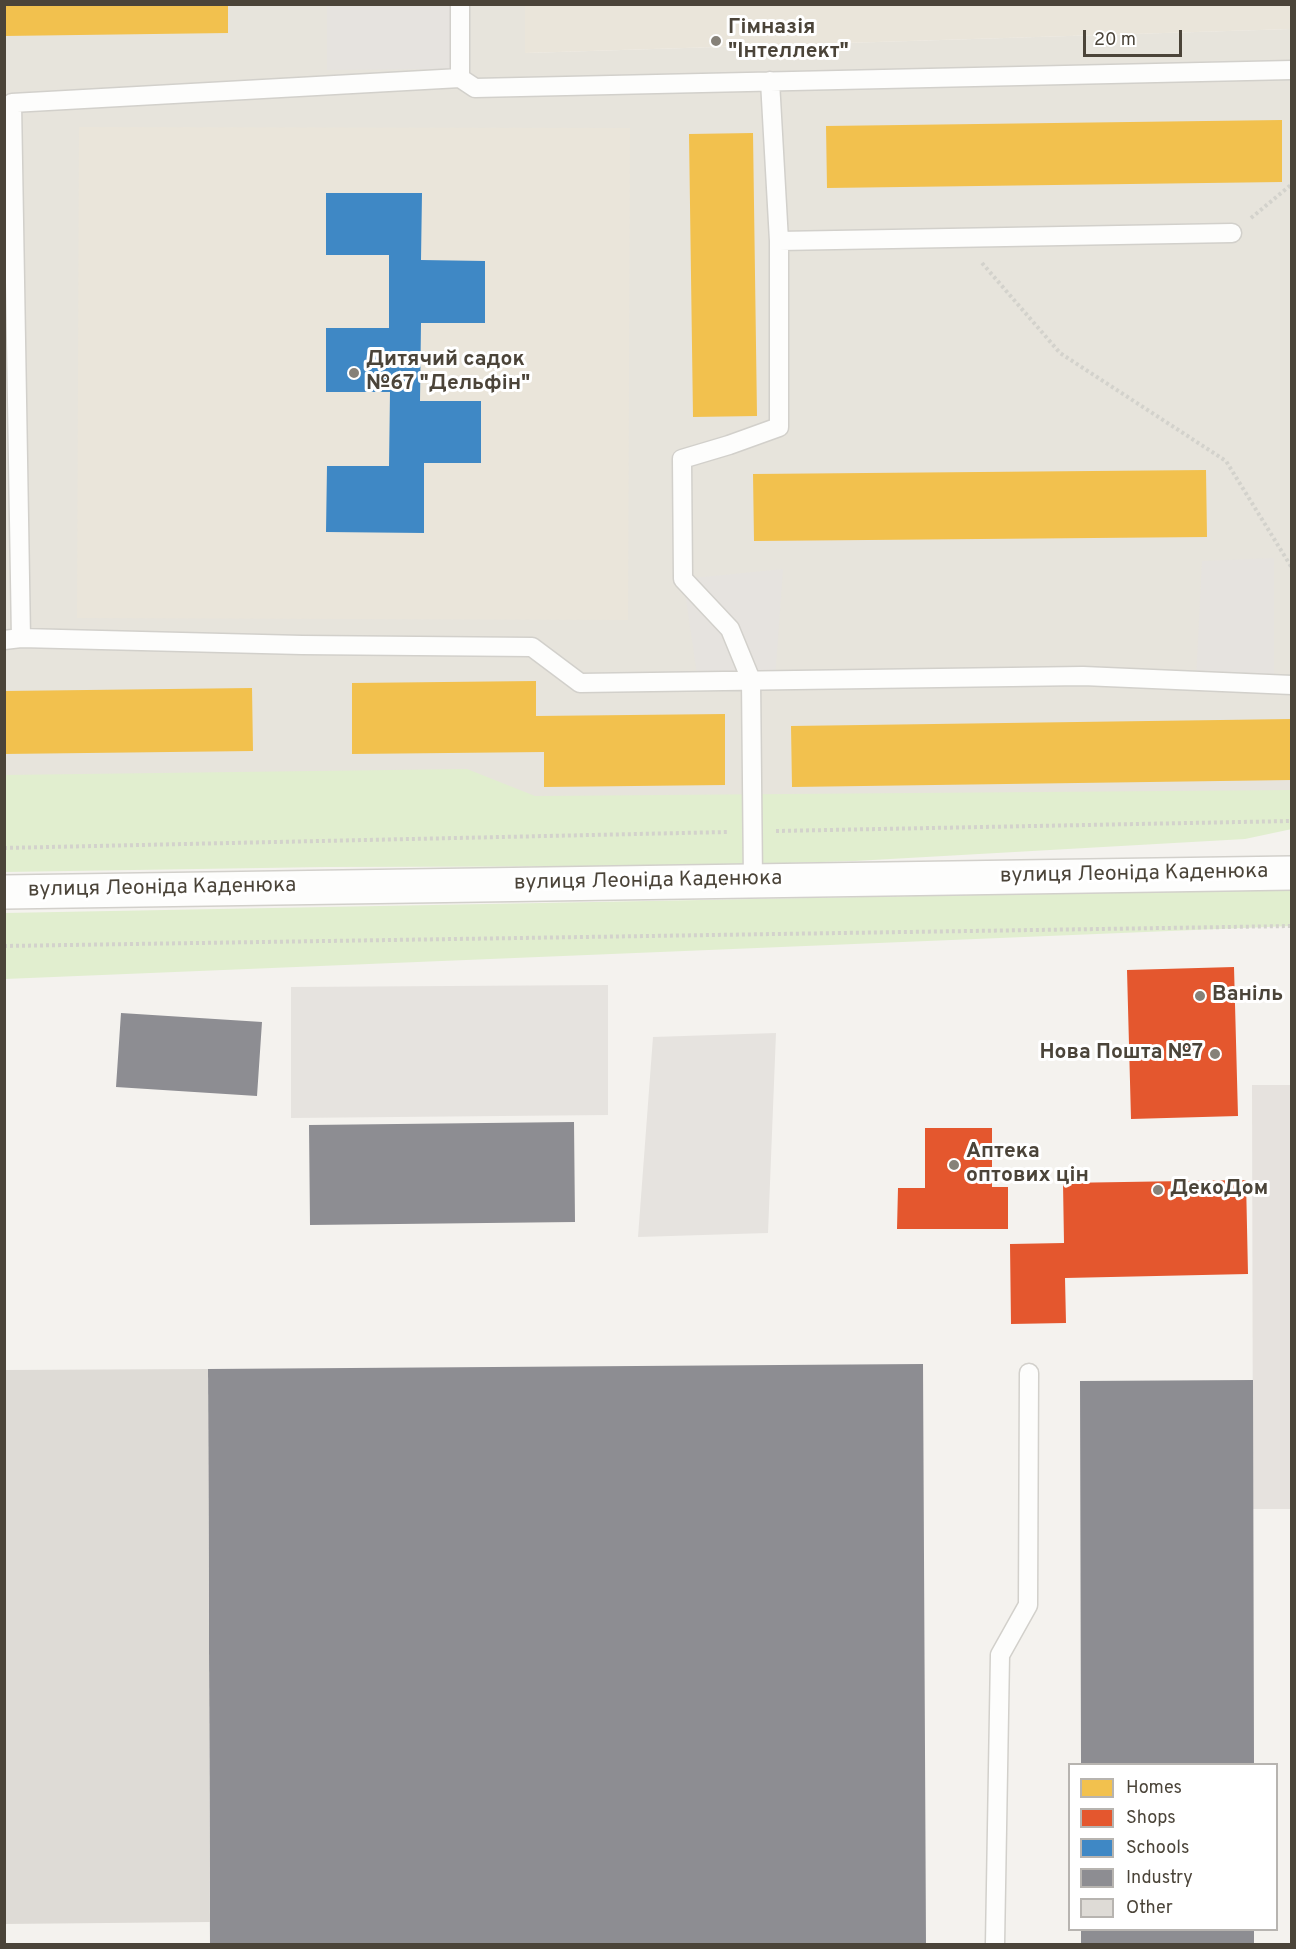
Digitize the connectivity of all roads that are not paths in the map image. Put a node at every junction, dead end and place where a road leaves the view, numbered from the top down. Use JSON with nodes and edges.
{"nodes":[{"id":1,"x":460,"y":4,"type":"edge"},
{"id":2,"x":1292,"y":70,"type":"edge"},
{"id":3,"x":460,"y":78,"type":"junction"},
{"id":4,"x":770,"y":81,"type":"junction"},
{"id":5,"x":8,"y":103,"type":"edge"},
{"id":6,"x":1232,"y":233,"type":"road end"},
{"id":7,"x":779,"y":241,"type":"junction"},
{"id":8,"x":13,"y":639,"type":"edge"},
{"id":9,"x":751,"y":680,"type":"junction"},
{"id":10,"x":1292,"y":685,"type":"edge"},
{"id":11,"x":1292,"y":873,"type":"edge"},
{"id":12,"x":753,"y":881,"type":"junction"},
{"id":13,"x":4,"y":892,"type":"edge"},
{"id":14,"x":1029,"y":1373,"type":"dead end"},
{"id":15,"x":995,"y":1944,"type":"edge"}],
"edges":[{"from":1,"to":3,"type":"lane"},
{"from":2,"to":4,"type":"lane"},
{"from":3,"to":4,"type":"lane"},
{"from":3,"to":5,"type":"lane"},
{"from":4,"to":7,"type":"lane"},
{"from":5,"to":8,"type":"lane"},
{"from":6,"to":7,"type":"lane"},
{"from":7,"to":9,"type":"lane"},
{"from":8,"to":9,"type":"lane"},
{"from":9,"to":10,"type":"lane"},
{"from":9,"to":12,"type":"lane"},
{"from":11,"to":12,"type":"street","name":"вулиця Леоніда Каденюка"},
{"from":12,"to":13,"type":"street","name":"вулиця Леоніда Каденюка"},
{"from":14,"to":15,"type":"lane"}]}
